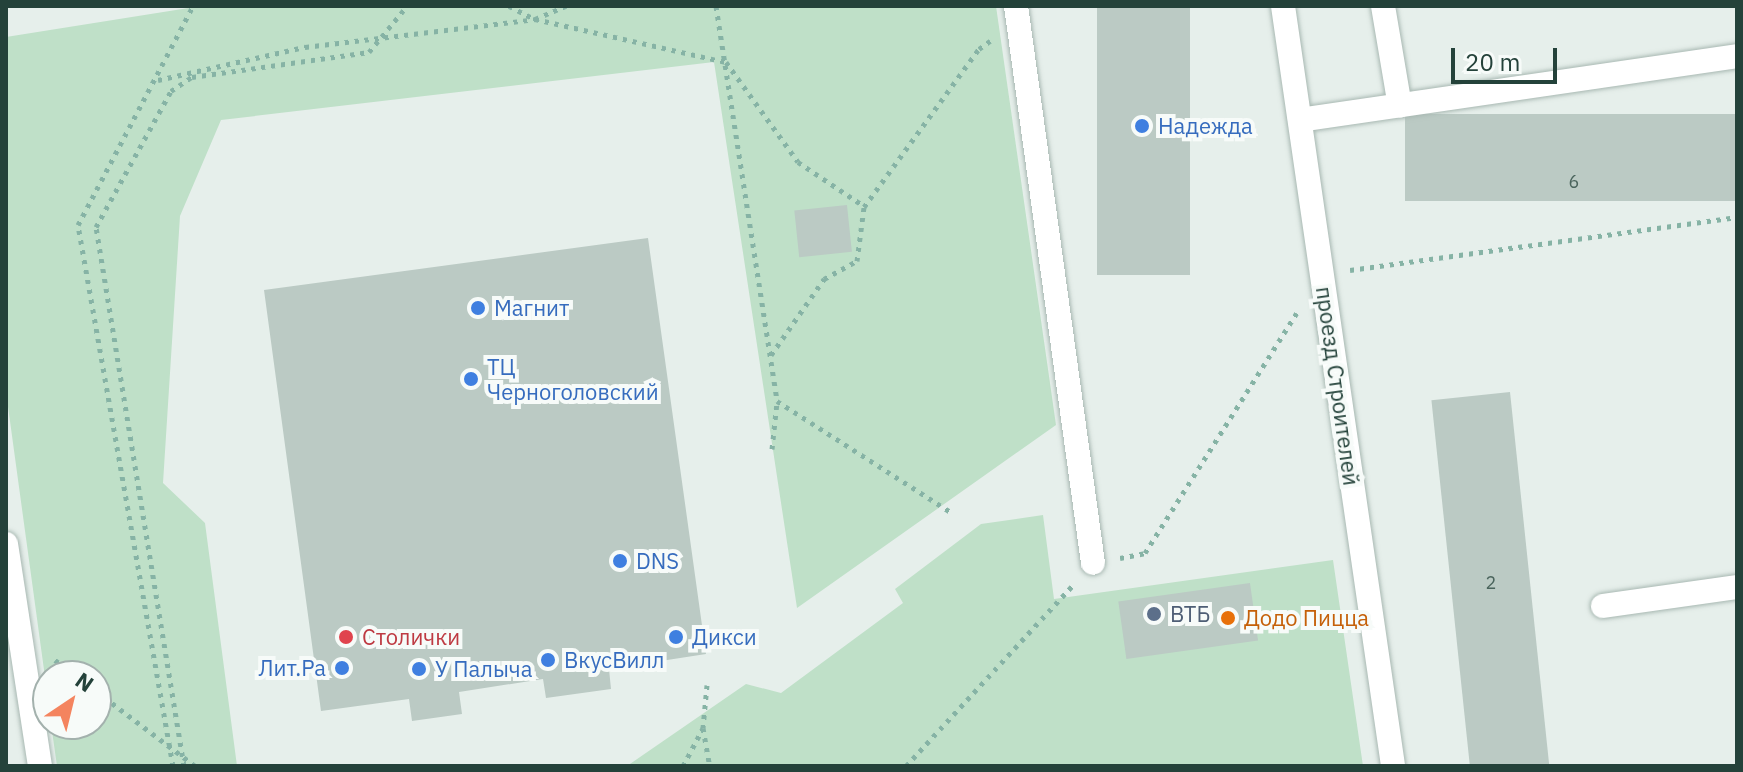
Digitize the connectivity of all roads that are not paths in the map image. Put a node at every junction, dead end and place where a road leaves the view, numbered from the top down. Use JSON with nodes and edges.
{"nodes":[{"id":1,"x":1283,"y":6,"type":"edge"},
{"id":2,"x":1383,"y":6,"type":"edge"},
{"id":3,"x":1017,"y":14,"type":"edge"},
{"id":4,"x":1737,"y":56,"type":"edge"},
{"id":5,"x":1400,"y":106,"type":"junction"},
{"id":6,"x":1300,"y":120,"type":"junction"},
{"id":7,"x":6,"y":551,"type":"edge"},
{"id":8,"x":1093,"y":563,"type":"road end"},
{"id":9,"x":1737,"y":587,"type":"edge"},
{"id":10,"x":1603,"y":606,"type":"dead end"},
{"id":11,"x":40,"y":766,"type":"edge"},
{"id":12,"x":1393,"y":766,"type":"edge"}],
"edges":[{"from":1,"to":6,"type":"street","name":"проезд Строителей"},
{"from":2,"to":5,"type":"street"},
{"from":3,"to":8,"type":"street"},
{"from":4,"to":5,"type":"street"},
{"from":5,"to":6,"type":"street"},
{"from":6,"to":12,"type":"street","name":"проезд Строителей"},
{"from":7,"to":11,"type":"street"},
{"from":9,"to":10,"type":"street"}]}
